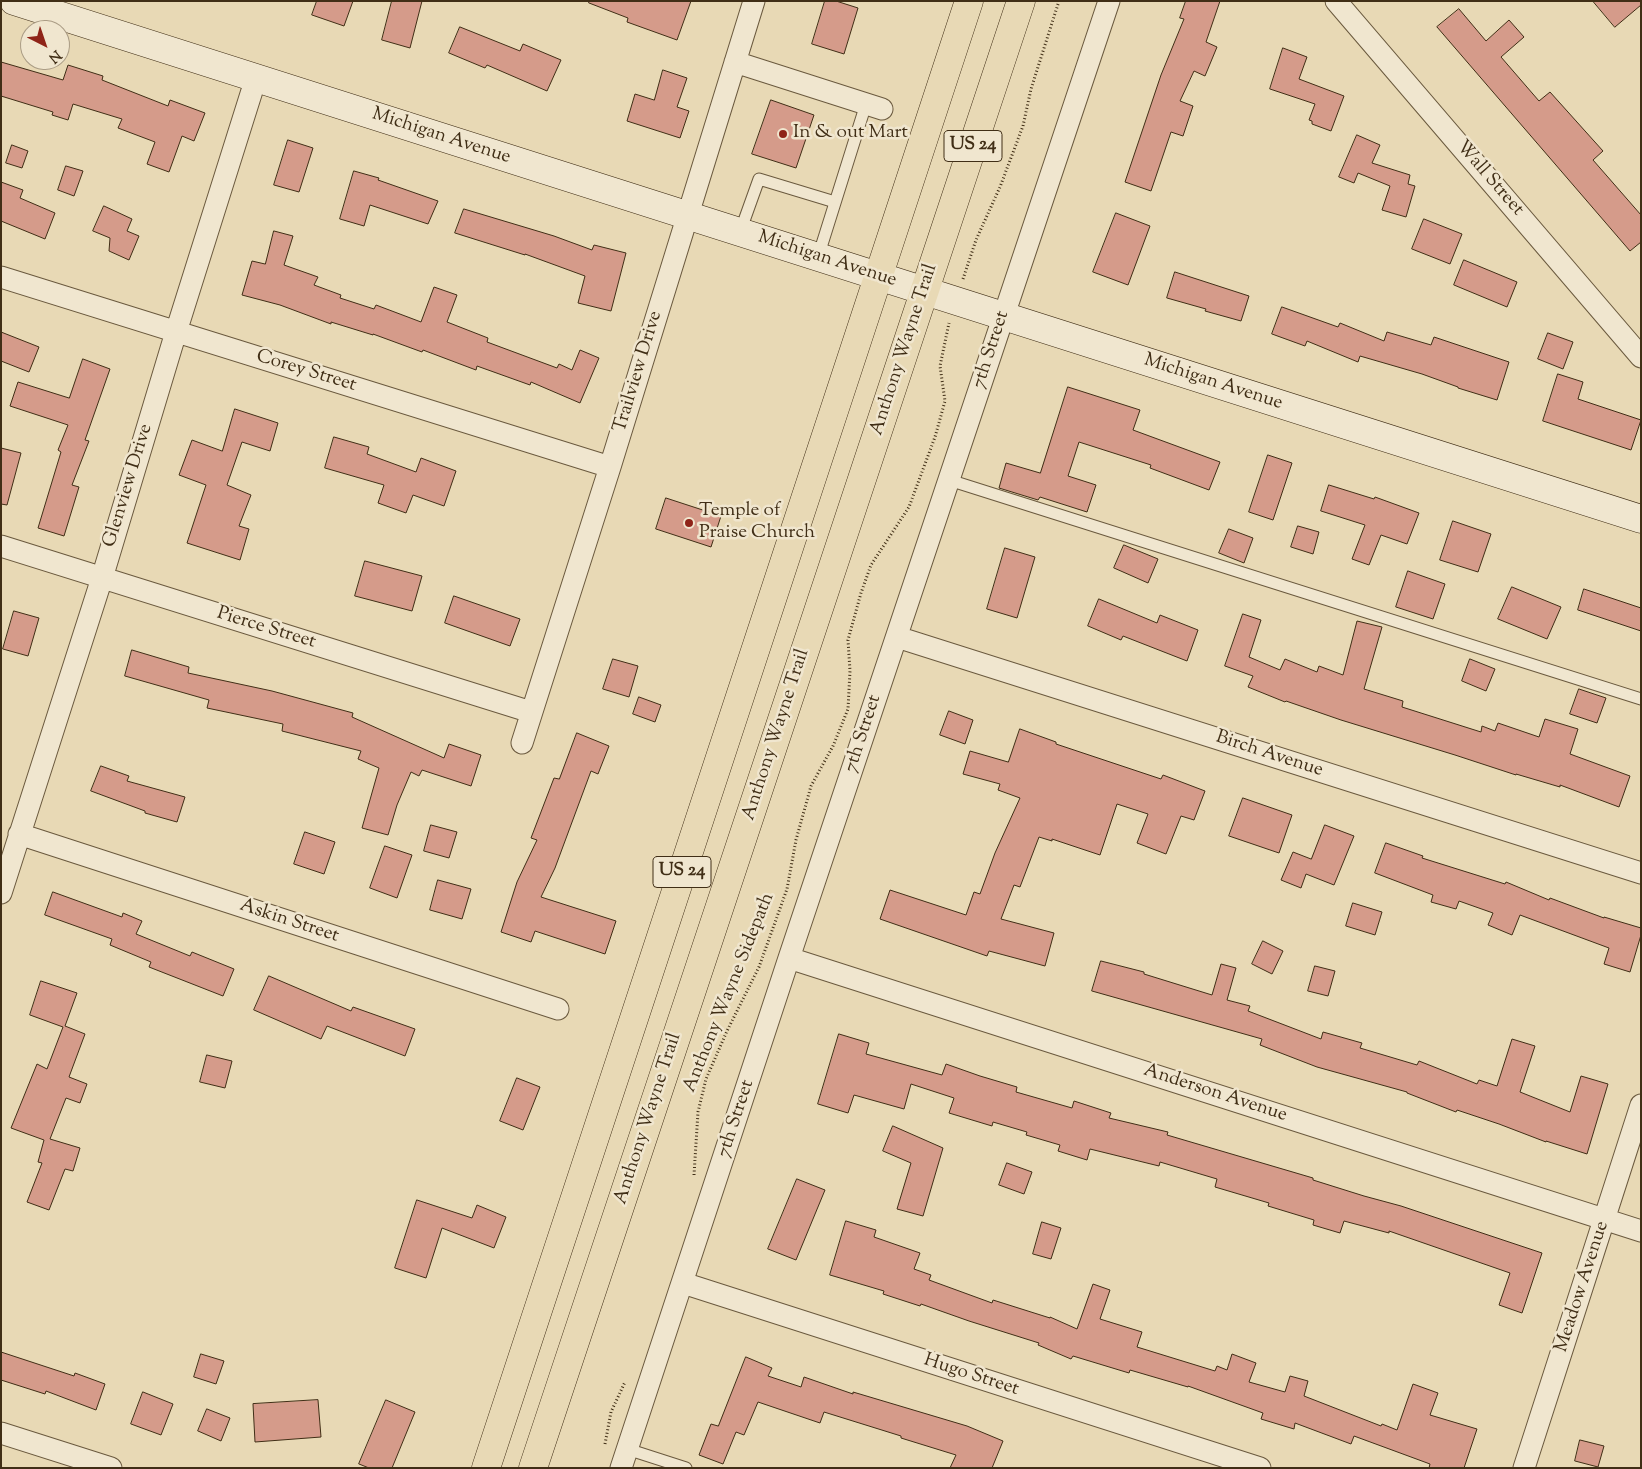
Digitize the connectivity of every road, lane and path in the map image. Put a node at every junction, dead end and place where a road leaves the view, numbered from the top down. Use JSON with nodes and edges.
{"nodes":[{"id":1,"x":14,"y":1,"type":"edge"},
{"id":2,"x":754,"y":1,"type":"edge"},
{"id":3,"x":969,"y":1,"type":"edge"},
{"id":4,"x":1020,"y":1,"type":"edge"},
{"id":5,"x":1059,"y":1,"type":"edge"},
{"id":6,"x":1108,"y":1,"type":"edge"},
{"id":7,"x":1336,"y":1,"type":"edge"},
{"id":8,"x":735,"y":62,"type":"junction"},
{"id":9,"x":256,"y":78,"type":"junction"},
{"id":10,"x":874,"y":106,"type":"joint"},
{"id":11,"x":835,"y":202,"type":"junction"},
{"id":12,"x":687,"y":215,"type":"junction"},
{"id":13,"x":740,"y":232,"type":"junction"},
{"id":14,"x":818,"y":257,"type":"junction"},
{"id":15,"x":878,"y":276,"type":"junction"},
{"id":16,"x":1,"y":277,"type":"edge"},
{"id":17,"x":963,"y":277,"type":"dead end"},
{"id":18,"x":925,"y":291,"type":"junction"},
{"id":19,"x":1004,"y":316,"type":"junction"},
{"id":20,"x":176,"y":332,"type":"junction"},
{"id":21,"x":945,"y":335,"type":"dead end"},
{"id":22,"x":1641,"y":356,"type":"edge"},
{"id":23,"x":610,"y":467,"type":"junction"},
{"id":24,"x":949,"y":480,"type":"junction"},
{"id":25,"x":1641,"y":519,"type":"edge"},
{"id":26,"x":1,"y":546,"type":"edge"},
{"id":27,"x":102,"y":578,"type":"junction"},
{"id":28,"x":896,"y":637,"type":"junction"},
{"id":29,"x":1641,"y":699,"type":"edge"},
{"id":30,"x":531,"y":712,"type":"junction"},
{"id":31,"x":522,"y":743,"type":"dead end"},
{"id":32,"x":19,"y":834,"type":"junction"},
{"id":33,"x":7,"y":853,"type":"edge"},
{"id":34,"x":1641,"y":873,"type":"edge"},
{"id":35,"x":1,"y":893,"type":"edge"},
{"id":36,"x":789,"y":958,"type":"junction"},
{"id":37,"x":558,"y":1009,"type":"dead end"},
{"id":38,"x":1641,"y":1105,"type":"edge"},
{"id":39,"x":693,"y":1179,"type":"dead end"},
{"id":40,"x":1604,"y":1219,"type":"junction"},
{"id":41,"x":1641,"y":1230,"type":"edge"},
{"id":42,"x":683,"y":1283,"type":"junction"},
{"id":43,"x":628,"y":1376,"type":"dead end"},
{"id":44,"x":1,"y":1433,"type":"edge"},
{"id":45,"x":604,"y":1445,"type":"dead end"},
{"id":46,"x":624,"y":1458,"type":"edge"},
{"id":47,"x":111,"y":1468,"type":"edge"},
{"id":48,"x":486,"y":1468,"type":"edge"},
{"id":49,"x":533,"y":1468,"type":"edge"},
{"id":50,"x":686,"y":1468,"type":"edge"},
{"id":51,"x":1260,"y":1468,"type":"edge"},
{"id":52,"x":1524,"y":1468,"type":"edge"}],
"edges":[{"from":1,"to":9,"type":"street","name":"Michigan Avenue"},
{"from":2,"to":8,"type":"street","name":"Trailview Drive"},
{"from":3,"to":15,"type":"highway","number":"US 24"},
{"from":4,"to":18,"type":"highway","name":"Anthony Wayne Trail","number":"US 24"},
{"from":5,"to":17,"type":"path"},
{"from":6,"to":19,"type":"street","name":"7th Street"},
{"from":7,"to":22,"type":"street","name":"Wall Street"},
{"from":8,"to":10,"type":"street"},
{"from":8,"to":12,"type":"street","name":"Trailview Drive"},
{"from":9,"to":12,"type":"street","name":"Michigan Avenue"},
{"from":9,"to":20,"type":"street","name":"Glenview Drive"},
{"from":10,"to":11,"type":"lane"},
{"from":11,"to":13,"type":"lane"},
{"from":11,"to":14,"type":"lane"},
{"from":12,"to":13,"type":"street","name":"Michigan Avenue"},
{"from":12,"to":23,"type":"street","name":"Trailview Drive"},
{"from":13,"to":14,"type":"street","name":"Michigan Avenue"},
{"from":14,"to":15,"type":"street","name":"Michigan Avenue"},
{"from":15,"to":18,"type":"street","name":"Michigan Avenue"},
{"from":15,"to":48,"type":"highway","number":"US 24"},
{"from":16,"to":20,"type":"street","name":"Corey Street"},
{"from":18,"to":19,"type":"street","name":"Michigan Avenue"},
{"from":18,"to":49,"type":"highway","name":"Anthony Wayne Trail","number":"US 24"},
{"from":19,"to":24,"type":"street","name":"7th Street"},
{"from":19,"to":25,"type":"street","name":"Michigan Avenue"},
{"from":20,"to":23,"type":"street","name":"Corey Street"},
{"from":20,"to":27,"type":"street","name":"Glenview Drive"},
{"from":21,"to":39,"type":"path","name":"Anthony Wayne Sidepath"},
{"from":23,"to":30,"type":"street","name":"Trailview Drive"},
{"from":24,"to":28,"type":"street","name":"7th Street"},
{"from":24,"to":29,"type":"lane"},
{"from":26,"to":27,"type":"street","name":"Pierce Street"},
{"from":27,"to":30,"type":"street","name":"Pierce Street"},
{"from":27,"to":32,"type":"street","name":"Glenview Drive"},
{"from":28,"to":34,"type":"street","name":"Birch Avenue"},
{"from":28,"to":36,"type":"street","name":"7th Street"},
{"from":30,"to":31,"type":"street","name":"Trailview Drive"},
{"from":32,"to":33,"type":"street","name":"Glenview Drive"},
{"from":32,"to":37,"type":"street","name":"Askin Street"},
{"from":33,"to":35,"type":"street","name":"Glenview Drive"},
{"from":36,"to":40,"type":"street","name":"Anderson Avenue"},
{"from":36,"to":42,"type":"street","name":"7th Street"},
{"from":38,"to":40,"type":"street","name":"Meadow Avenue"},
{"from":40,"to":41,"type":"street","name":"Anderson Avenue"},
{"from":40,"to":52,"type":"street","name":"Meadow Avenue"},
{"from":42,"to":46,"type":"street","name":"7th Street"},
{"from":42,"to":51,"type":"street","name":"Hugo Street"},
{"from":43,"to":45,"type":"path"},
{"from":44,"to":47,"type":"street"},
{"from":46,"to":50,"type":"lane"}]}
